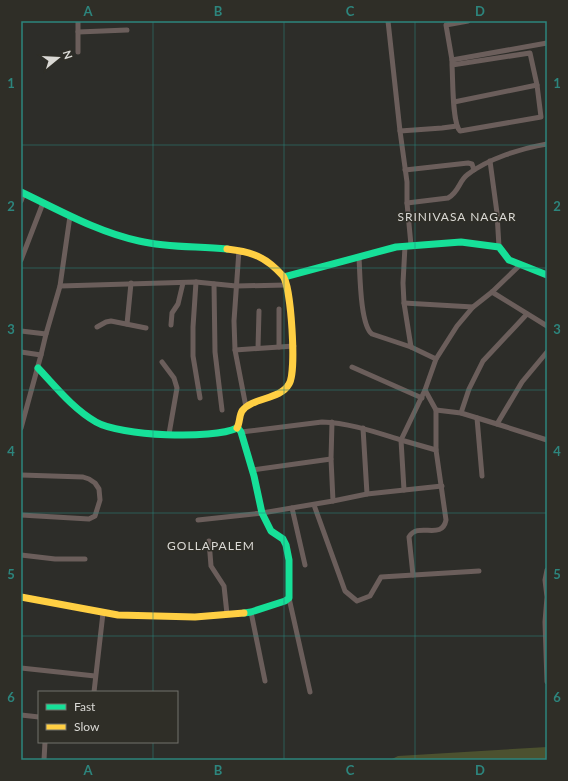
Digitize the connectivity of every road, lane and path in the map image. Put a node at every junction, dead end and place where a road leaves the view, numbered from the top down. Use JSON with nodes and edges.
{"nodes":[{"id":1,"x":78,"y":21,"type":"edge"},
{"id":2,"x":388,"y":21,"type":"edge"},
{"id":3,"x":468,"y":21,"type":"edge"},
{"id":4,"x":446,"y":23,"type":"edge"},
{"id":5,"x":127,"y":30,"type":"dead end"},
{"id":6,"x":78,"y":32,"type":"junction"},
{"id":7,"x":547,"y":43,"type":"edge"},
{"id":8,"x":78,"y":52,"type":"dead end"},
{"id":9,"x":452,"y":63,"type":"junction"},
{"id":10,"x":537,"y":85,"type":"junction"},
{"id":11,"x":454,"y":102,"type":"junction"},
{"id":12,"x":457,"y":126,"type":"junction"},
{"id":13,"x":400,"y":131,"type":"junction"},
{"id":14,"x":547,"y":144,"type":"edge"},
{"id":15,"x":490,"y":161,"type":"junction"},
{"id":16,"x":405,"y":170,"type":"junction"},
{"id":17,"x":474,"y":170,"type":"junction"},
{"id":18,"x":23,"y":192,"type":"edge"},
{"id":19,"x":21,"y":201,"type":"edge"},
{"id":20,"x":43,"y":203,"type":"junction"},
{"id":21,"x":407,"y":203,"type":"junction"},
{"id":22,"x":70,"y":216,"type":"junction"},
{"id":23,"x":408,"y":246,"type":"junction"},
{"id":24,"x":500,"y":247,"type":"junction"},
{"id":25,"x":239,"y":250,"type":"junction"},
{"id":26,"x":359,"y":257,"type":"junction"},
{"id":27,"x":21,"y":260,"type":"edge"},
{"id":28,"x":520,"y":265,"type":"junction"},
{"id":29,"x":547,"y":275,"type":"edge"},
{"id":30,"x":284,"y":277,"type":"junction"},
{"id":31,"x":196,"y":282,"type":"junction"},
{"id":32,"x":131,"y":283,"type":"junction"},
{"id":33,"x":183,"y":283,"type":"junction"},
{"id":34,"x":214,"y":284,"type":"junction"},
{"id":35,"x":286,"y":285,"type":"junction"},
{"id":36,"x":60,"y":286,"type":"junction"},
{"id":37,"x":236,"y":286,"type":"junction"},
{"id":38,"x":492,"y":292,"type":"junction"},
{"id":39,"x":404,"y":303,"type":"junction"},
{"id":40,"x":473,"y":307,"type":"junction"},
{"id":41,"x":279,"y":309,"type":"dead end"},
{"id":42,"x":259,"y":311,"type":"dead end"},
{"id":43,"x":527,"y":314,"type":"junction"},
{"id":44,"x":127,"y":324,"type":"junction"},
{"id":45,"x":171,"y":325,"type":"dead end"},
{"id":46,"x":547,"y":326,"type":"edge"},
{"id":47,"x":97,"y":327,"type":"dead end"},
{"id":48,"x":146,"y":328,"type":"dead end"},
{"id":49,"x":21,"y":331,"type":"edge"},
{"id":50,"x":46,"y":334,"type":"junction"},
{"id":51,"x":294,"y":346,"type":"junction"},
{"id":52,"x":279,"y":347,"type":"junction"},
{"id":53,"x":411,"y":347,"type":"junction"},
{"id":54,"x":258,"y":348,"type":"junction"},
{"id":55,"x":235,"y":350,"type":"junction"},
{"id":56,"x":21,"y":352,"type":"edge"},
{"id":57,"x":547,"y":352,"type":"edge"},
{"id":58,"x":41,"y":355,"type":"junction"},
{"id":59,"x":436,"y":359,"type":"junction"},
{"id":60,"x":162,"y":362,"type":"dead end"},
{"id":61,"x":352,"y":367,"type":"dead end"},
{"id":62,"x":38,"y":368,"type":"junction"},
{"id":63,"x":425,"y":390,"type":"junction"},
{"id":64,"x":200,"y":398,"type":"dead end"},
{"id":65,"x":422,"y":398,"type":"junction"},
{"id":66,"x":246,"y":407,"type":"junction"},
{"id":67,"x":222,"y":410,"type":"dead end"},
{"id":68,"x":436,"y":410,"type":"junction"},
{"id":69,"x":461,"y":413,"type":"junction"},
{"id":70,"x":477,"y":418,"type":"junction"},
{"id":71,"x":332,"y":422,"type":"junction"},
{"id":72,"x":497,"y":424,"type":"junction"},
{"id":73,"x":21,"y":428,"type":"edge"},
{"id":74,"x":362,"y":428,"type":"junction"},
{"id":75,"x":239,"y":430,"type":"junction"},
{"id":76,"x":169,"y":434,"type":"junction"},
{"id":77,"x":401,"y":440,"type":"junction"},
{"id":78,"x":547,"y":440,"type":"edge"},
{"id":79,"x":436,"y":450,"type":"junction"},
{"id":80,"x":331,"y":459,"type":"junction"},
{"id":81,"x":252,"y":470,"type":"junction"},
{"id":82,"x":21,"y":475,"type":"edge"},
{"id":83,"x":482,"y":476,"type":"dead end"},
{"id":84,"x":442,"y":486,"type":"junction"},
{"id":85,"x":404,"y":490,"type":"junction"},
{"id":86,"x":367,"y":494,"type":"junction"},
{"id":87,"x":333,"y":501,"type":"junction"},
{"id":88,"x":314,"y":505,"type":"junction"},
{"id":89,"x":292,"y":508,"type":"junction"},
{"id":90,"x":262,"y":513,"type":"junction"},
{"id":91,"x":21,"y":515,"type":"edge"},
{"id":92,"x":198,"y":520,"type":"dead end"},
{"id":93,"x":209,"y":541,"type":"dead end"},
{"id":94,"x":21,"y":555,"type":"edge"},
{"id":95,"x":85,"y":559,"type":"dead end"},
{"id":96,"x":305,"y":565,"type":"dead end"},
{"id":97,"x":547,"y":570,"type":"edge"},
{"id":98,"x":479,"y":571,"type":"dead end"},
{"id":99,"x":413,"y":575,"type":"junction"},
{"id":100,"x":21,"y":597,"type":"edge"},
{"id":101,"x":289,"y":598,"type":"junction"},
{"id":102,"x":251,"y":612,"type":"junction"},
{"id":103,"x":103,"y":613,"type":"junction"},
{"id":104,"x":227,"y":614,"type":"junction"},
{"id":105,"x":546,"y":622,"type":"edge"},
{"id":106,"x":21,"y":668,"type":"edge"},
{"id":107,"x":94,"y":676,"type":"junction"},
{"id":108,"x":265,"y":681,"type":"dead end"},
{"id":109,"x":546,"y":682,"type":"edge"},
{"id":110,"x":94,"y":691,"type":"edge"},
{"id":111,"x":310,"y":692,"type":"dead end"},
{"id":112,"x":21,"y":715,"type":"edge"},
{"id":113,"x":38,"y":717,"type":"edge"},
{"id":114,"x":45,"y":743,"type":"edge"},
{"id":115,"x":44,"y":760,"type":"edge"}],
"edges":[{"from":1,"to":6,"type":"street"},
{"from":2,"to":13,"type":"street"},
{"from":3,"to":4,"type":"street"},
{"from":4,"to":9,"type":"street"},
{"from":5,"to":6,"type":"street"},
{"from":6,"to":8,"type":"street"},
{"from":7,"to":9,"type":"street"},
{"from":9,"to":10,"type":"street"},
{"from":9,"to":11,"type":"street"},
{"from":10,"to":11,"type":"street"},
{"from":10,"to":12,"type":"street"},
{"from":11,"to":12,"type":"street"},
{"from":12,"to":13,"type":"street"},
{"from":13,"to":16,"type":"street"},
{"from":14,"to":15,"type":"street"},
{"from":15,"to":17,"type":"street"},
{"from":15,"to":24,"type":"street"},
{"from":16,"to":17,"type":"street"},
{"from":16,"to":21,"type":"street"},
{"from":17,"to":21,"type":"street"},
{"from":18,"to":19,"type":"street"},
{"from":18,"to":20,"type":"street"},
{"from":20,"to":22,"type":"street"},
{"from":20,"to":27,"type":"street"},
{"from":21,"to":23,"type":"street"},
{"from":22,"to":25,"type":"street"},
{"from":22,"to":36,"type":"street"},
{"from":23,"to":24,"type":"street"},
{"from":23,"to":26,"type":"street"},
{"from":23,"to":39,"type":"street"},
{"from":24,"to":28,"type":"street"},
{"from":25,"to":30,"type":"street"},
{"from":25,"to":37,"type":"street"},
{"from":26,"to":30,"type":"street"},
{"from":26,"to":53,"type":"street"},
{"from":28,"to":29,"type":"street"},
{"from":28,"to":38,"type":"street"},
{"from":30,"to":35,"type":"street"},
{"from":31,"to":33,"type":"street"},
{"from":31,"to":34,"type":"street"},
{"from":31,"to":64,"type":"street"},
{"from":32,"to":33,"type":"street"},
{"from":32,"to":36,"type":"street"},
{"from":32,"to":44,"type":"street"},
{"from":33,"to":45,"type":"street"},
{"from":34,"to":37,"type":"street"},
{"from":34,"to":67,"type":"street"},
{"from":35,"to":37,"type":"street"},
{"from":35,"to":51,"type":"street"},
{"from":36,"to":50,"type":"street"},
{"from":37,"to":55,"type":"street"},
{"from":38,"to":40,"type":"street"},
{"from":38,"to":43,"type":"street"},
{"from":39,"to":40,"type":"street"},
{"from":39,"to":53,"type":"street"},
{"from":40,"to":59,"type":"street"},
{"from":41,"to":52,"type":"street"},
{"from":42,"to":54,"type":"street"},
{"from":43,"to":46,"type":"street"},
{"from":43,"to":69,"type":"street"},
{"from":44,"to":47,"type":"street"},
{"from":44,"to":48,"type":"street"},
{"from":49,"to":50,"type":"street"},
{"from":50,"to":58,"type":"street"},
{"from":51,"to":52,"type":"street"},
{"from":51,"to":66,"type":"street"},
{"from":52,"to":54,"type":"street"},
{"from":53,"to":59,"type":"street"},
{"from":54,"to":55,"type":"street"},
{"from":55,"to":66,"type":"street"},
{"from":56,"to":58,"type":"street"},
{"from":57,"to":72,"type":"street"},
{"from":58,"to":62,"type":"street"},
{"from":59,"to":63,"type":"street"},
{"from":60,"to":76,"type":"street"},
{"from":61,"to":65,"type":"street"},
{"from":62,"to":73,"type":"street"},
{"from":62,"to":76,"type":"street"},
{"from":63,"to":65,"type":"street"},
{"from":63,"to":68,"type":"street"},
{"from":65,"to":77,"type":"street"},
{"from":66,"to":75,"type":"street"},
{"from":68,"to":69,"type":"street"},
{"from":68,"to":79,"type":"street"},
{"from":69,"to":70,"type":"street"},
{"from":70,"to":72,"type":"street"},
{"from":70,"to":83,"type":"street"},
{"from":71,"to":74,"type":"street"},
{"from":71,"to":75,"type":"street"},
{"from":71,"to":80,"type":"street"},
{"from":72,"to":78,"type":"street"},
{"from":74,"to":77,"type":"street"},
{"from":74,"to":86,"type":"street"},
{"from":75,"to":76,"type":"street"},
{"from":75,"to":81,"type":"street"},
{"from":77,"to":79,"type":"street"},
{"from":77,"to":85,"type":"street"},
{"from":79,"to":84,"type":"street"},
{"from":80,"to":81,"type":"street"},
{"from":80,"to":87,"type":"street"},
{"from":81,"to":90,"type":"street"},
{"from":82,"to":91,"type":"street"},
{"from":84,"to":85,"type":"street"},
{"from":84,"to":99,"type":"street"},
{"from":85,"to":86,"type":"street"},
{"from":86,"to":87,"type":"street"},
{"from":87,"to":88,"type":"street"},
{"from":88,"to":89,"type":"street"},
{"from":88,"to":99,"type":"street"},
{"from":89,"to":90,"type":"street"},
{"from":89,"to":96,"type":"street"},
{"from":90,"to":92,"type":"street"},
{"from":90,"to":101,"type":"street"},
{"from":93,"to":104,"type":"street"},
{"from":94,"to":95,"type":"street"},
{"from":97,"to":105,"type":"street"},
{"from":98,"to":99,"type":"street"},
{"from":100,"to":103,"type":"street"},
{"from":101,"to":102,"type":"street"},
{"from":101,"to":111,"type":"street"},
{"from":102,"to":104,"type":"street"},
{"from":102,"to":108,"type":"street"},
{"from":103,"to":104,"type":"street"},
{"from":103,"to":107,"type":"street"},
{"from":105,"to":109,"type":"street"},
{"from":106,"to":107,"type":"street"},
{"from":107,"to":110,"type":"street"},
{"from":112,"to":113,"type":"street"},
{"from":114,"to":115,"type":"street"}]}
